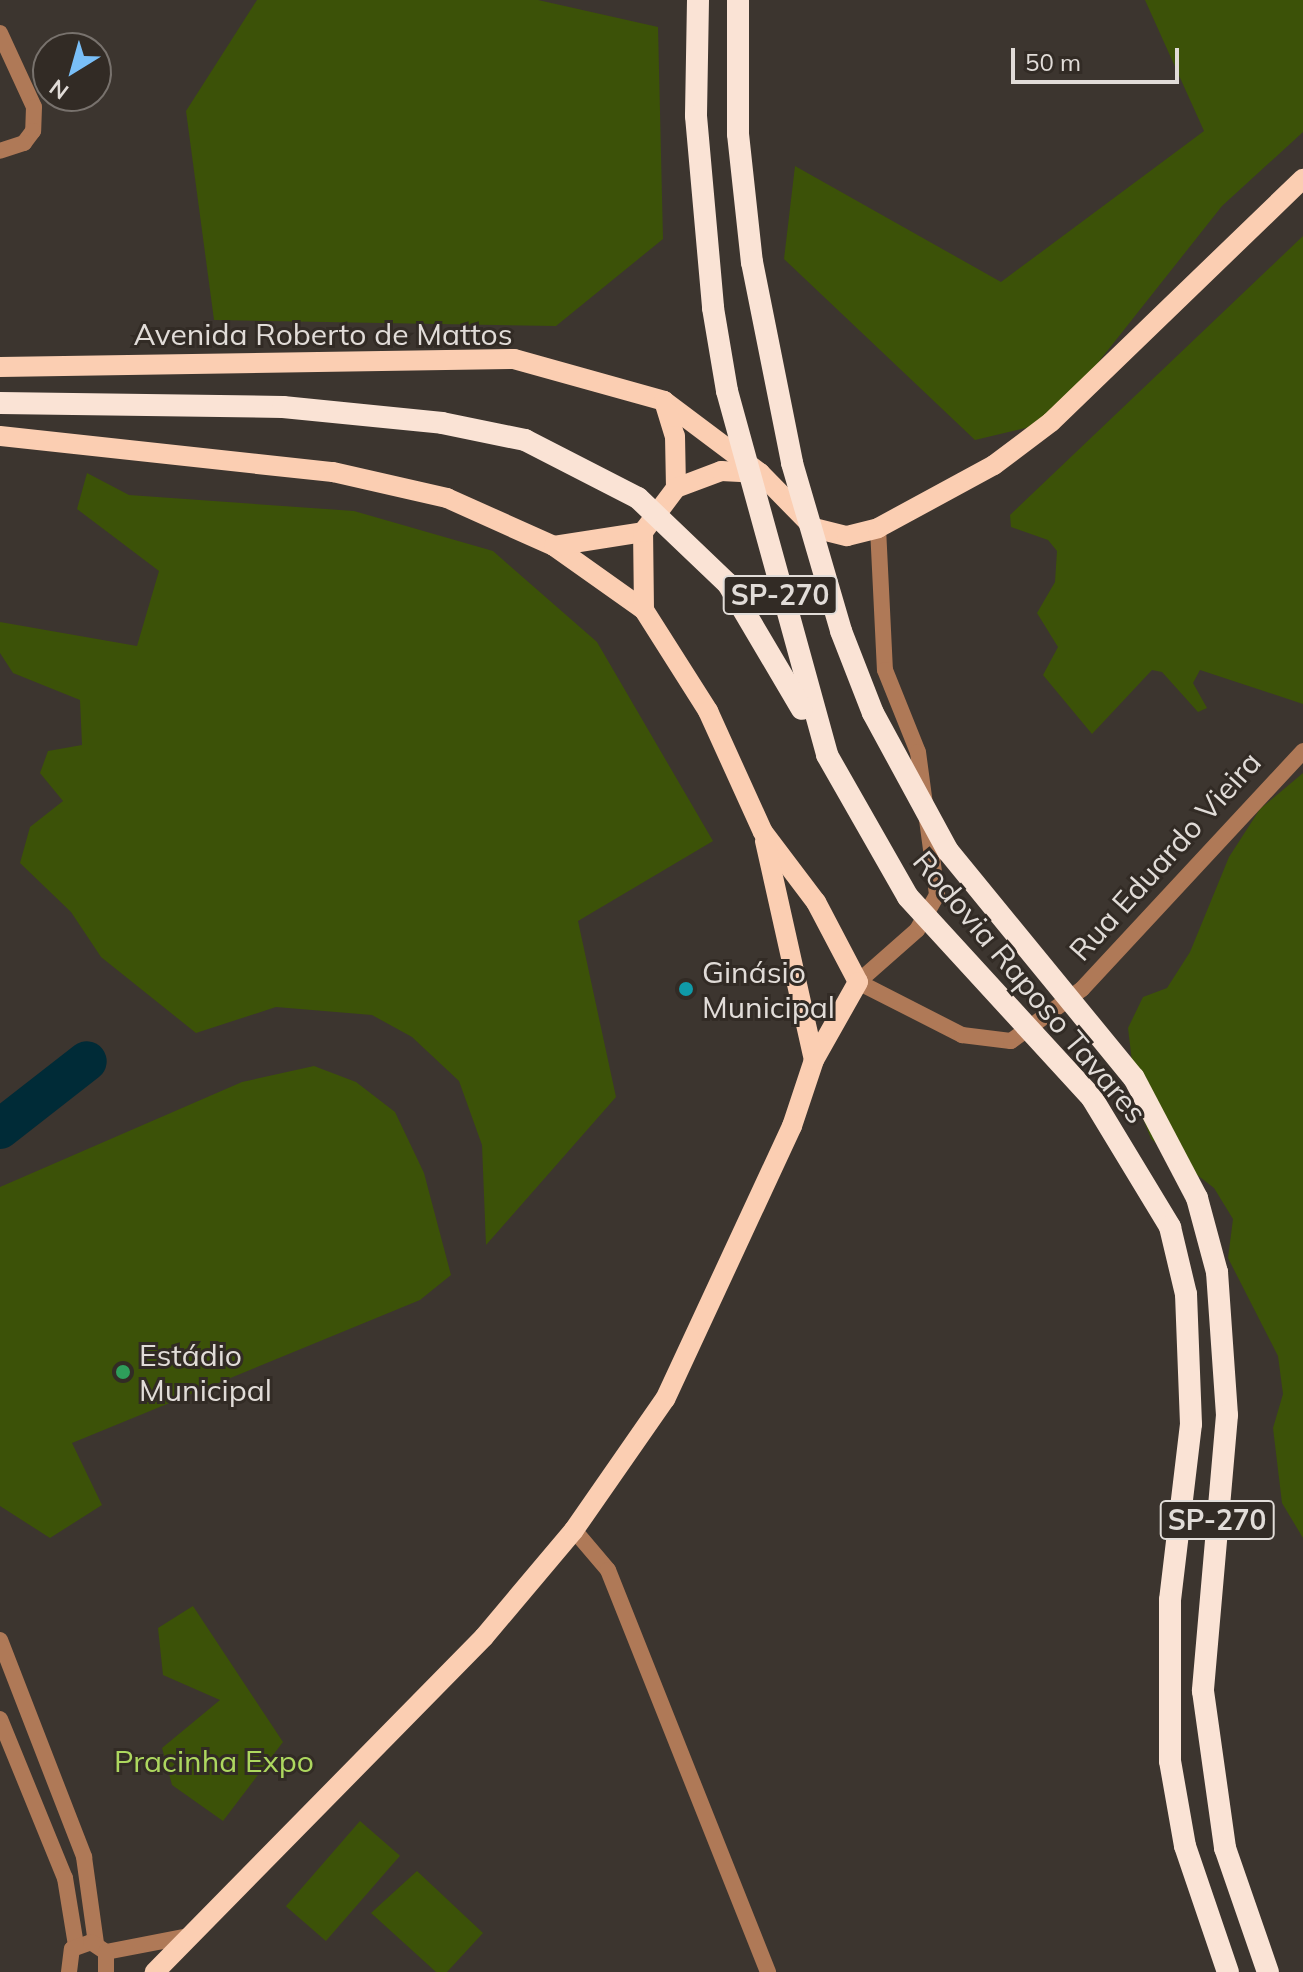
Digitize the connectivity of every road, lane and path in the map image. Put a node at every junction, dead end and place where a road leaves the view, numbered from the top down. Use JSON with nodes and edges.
{"nodes":[{"id":1,"x":698,"y":0,"type":"edge"},
{"id":2,"x":738,"y":0,"type":"edge"},
{"id":3,"x":0,"y":33,"type":"edge"},
{"id":4,"x":0,"y":151,"type":"edge"},
{"id":5,"x":1303,"y":179,"type":"edge"},
{"id":6,"x":0,"y":367,"type":"edge"},
{"id":7,"x":664,"y":401,"type":"junction"},
{"id":8,"x":0,"y":403,"type":"edge"},
{"id":9,"x":0,"y":436,"type":"edge"},
{"id":10,"x":760,"y":473,"type":"junction"},
{"id":11,"x":676,"y":488,"type":"junction"},
{"id":12,"x":878,"y":528,"type":"junction"},
{"id":13,"x":643,"y":532,"type":"junction"},
{"id":14,"x":554,"y":546,"type":"junction"},
{"id":15,"x":644,"y":610,"type":"junction"},
{"id":16,"x":1303,"y":751,"type":"edge"},
{"id":17,"x":827,"y":755,"type":"junction"},
{"id":18,"x":763,"y":832,"type":"junction"},
{"id":19,"x":858,"y":982,"type":"junction"},
{"id":20,"x":814,"y":1060,"type":"junction"},
{"id":21,"x":574,"y":1530,"type":"junction"},
{"id":22,"x":0,"y":1640,"type":"edge"},
{"id":23,"x":0,"y":1719,"type":"edge"},
{"id":24,"x":189,"y":1936,"type":"junction"},
{"id":25,"x":76,"y":1945,"type":"junction"},
{"id":26,"x":101,"y":1948,"type":"junction"},
{"id":27,"x":69,"y":1972,"type":"edge"},
{"id":28,"x":106,"y":1972,"type":"edge"},
{"id":29,"x":155,"y":1972,"type":"edge"},
{"id":30,"x":768,"y":1972,"type":"edge"},
{"id":31,"x":1228,"y":1972,"type":"edge"},
{"id":32,"x":1268,"y":1972,"type":"edge"}],
"edges":[{"from":1,"to":17,"type":"highway","name":"Rodovia Raposo Tavares","number":"SP-270","bridge":true},
{"from":2,"to":32,"type":"highway","name":"Rodovia Raposo Tavares","number":"SP-270","bridge":true},
{"from":3,"to":4,"type":"street"},
{"from":5,"to":12,"type":"main road"},
{"from":6,"to":7,"type":"main road","name":"Avenida Roberto de Mattos","number":"SP-270"},
{"from":7,"to":10,"type":"main road","name":"Avenida Roberto de Mattos","number":"SP-270"},
{"from":7,"to":11,"type":"main road"},
{"from":8,"to":17,"type":"highway","bridge":true},
{"from":9,"to":14,"type":"main road"},
{"from":10,"to":11,"type":"main road"},
{"from":10,"to":12,"type":"main road","number":"SP-270"},
{"from":11,"to":13,"type":"main road"},
{"from":12,"to":19,"type":"street"},
{"from":13,"to":14,"type":"main road"},
{"from":13,"to":15,"type":"main road"},
{"from":14,"to":15,"type":"main road"},
{"from":15,"to":18,"type":"main road"},
{"from":16,"to":19,"type":"street","name":"Rua Eduardo Vieira"},
{"from":17,"to":31,"type":"highway","name":"Rodovia Raposo Tavares","number":"SP-270","bridge":true},
{"from":18,"to":19,"type":"main road"},
{"from":18,"to":20,"type":"main road"},
{"from":19,"to":20,"type":"main road"},
{"from":20,"to":21,"type":"main road"},
{"from":21,"to":24,"type":"main road"},
{"from":21,"to":30,"type":"street"},
{"from":22,"to":26,"type":"street"},
{"from":23,"to":25,"type":"street"},
{"from":24,"to":26,"type":"street"},
{"from":24,"to":29,"type":"main road"},
{"from":25,"to":26,"type":"street"},
{"from":25,"to":27,"type":"street"},
{"from":26,"to":28,"type":"street"}]}
